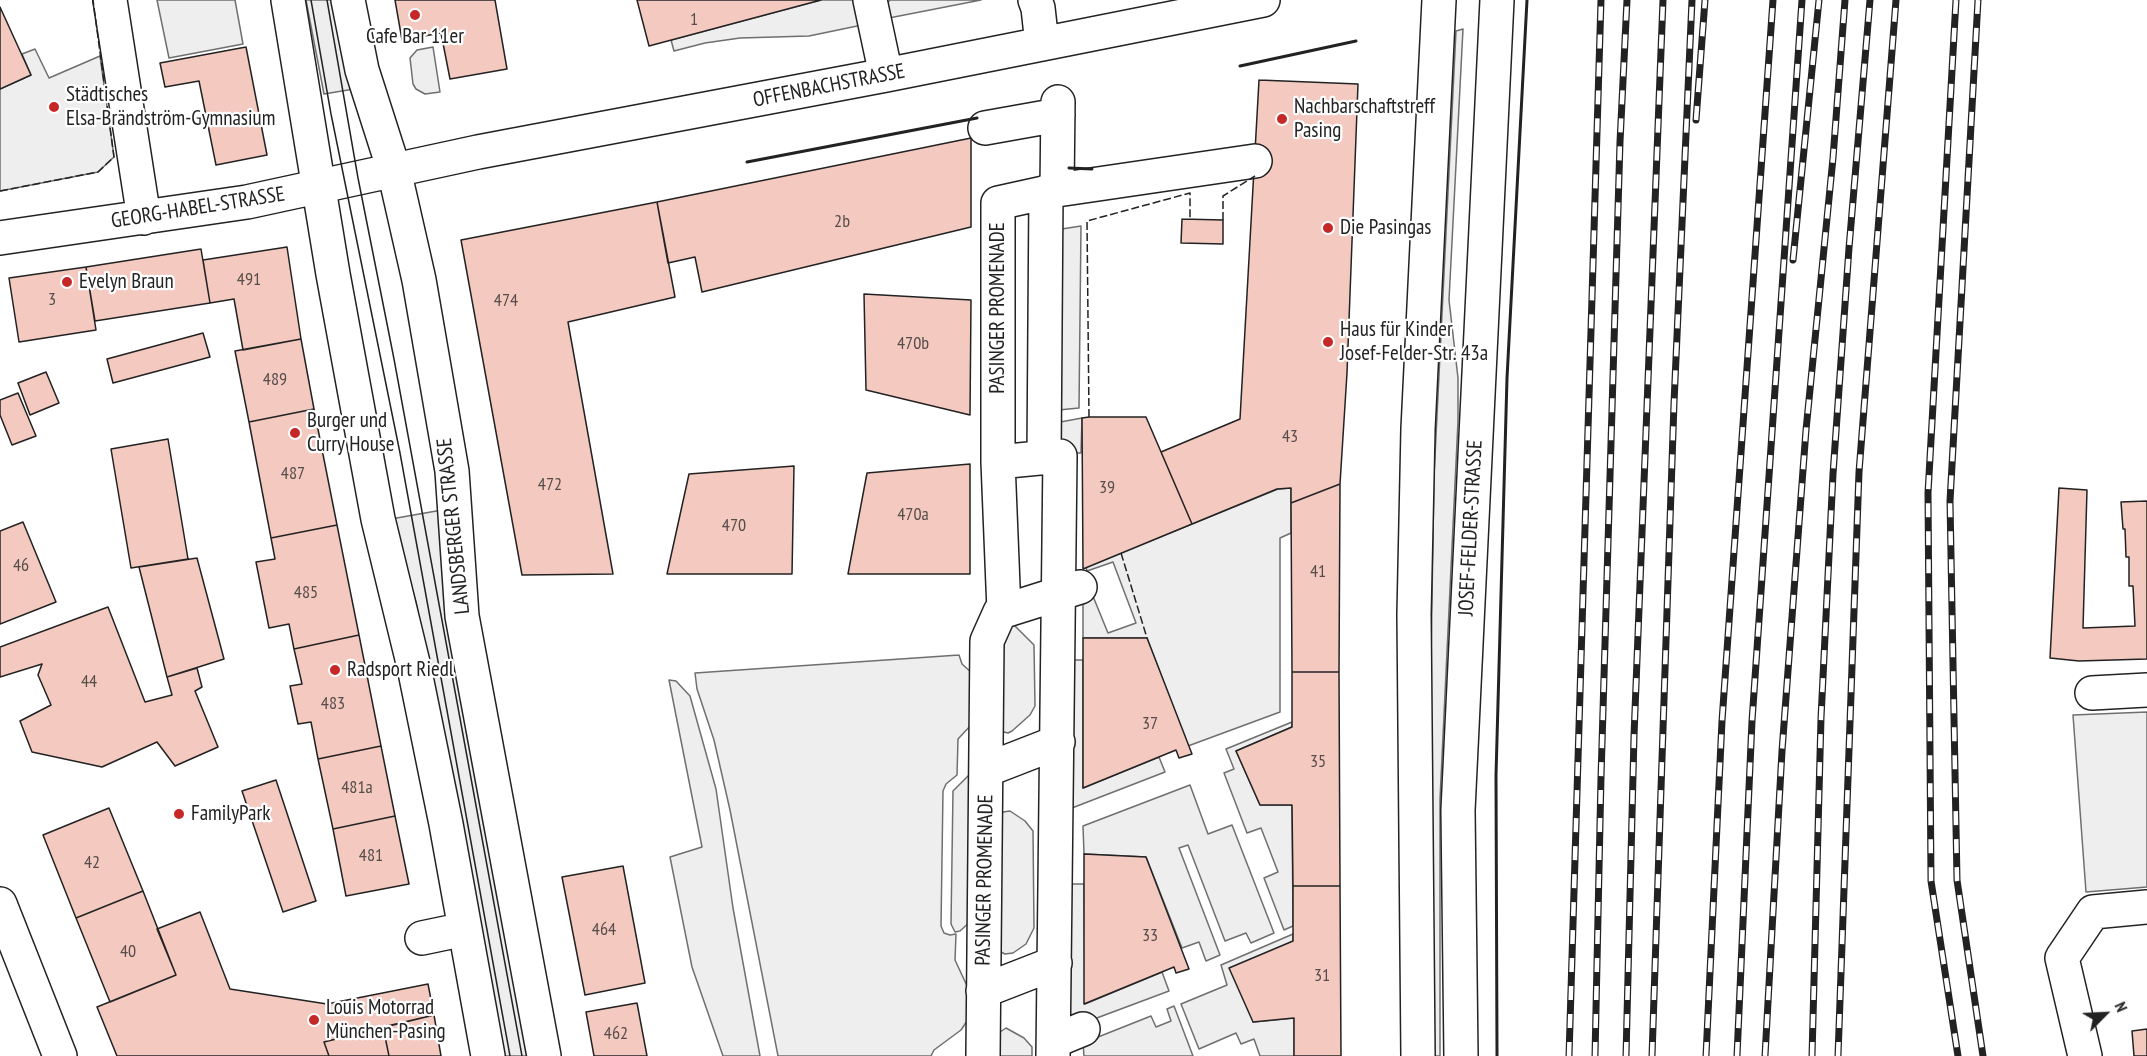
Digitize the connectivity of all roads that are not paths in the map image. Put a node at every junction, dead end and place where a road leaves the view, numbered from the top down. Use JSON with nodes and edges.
{"nodes":[{"id":1,"x":110,"y":0,"type":"edge"},
{"id":2,"x":288,"y":0,"type":"edge"},
{"id":3,"x":348,"y":0,"type":"edge"},
{"id":4,"x":870,"y":0,"type":"edge"},
{"id":5,"x":1035,"y":0,"type":"edge"},
{"id":6,"x":1439,"y":0,"type":"edge"},
{"id":7,"x":1497,"y":0,"type":"edge"},
{"id":8,"x":1246,"y":2,"type":"edge"},
{"id":9,"x":1042,"y":45,"type":"junction"},
{"id":10,"x":886,"y":75,"type":"junction"},
{"id":11,"x":985,"y":128,"type":"dead end"},
{"id":12,"x":1255,"y":161,"type":"dead end"},
{"id":13,"x":394,"y":170,"type":"junction"},
{"id":14,"x":320,"y":186,"type":"junction"},
{"id":15,"x":1052,"y":191,"type":"junction"},
{"id":16,"x":144,"y":218,"type":"junction"},
{"id":17,"x":0,"y":238,"type":"edge"},
{"id":18,"x":1044,"y":457,"type":"junction"},
{"id":19,"x":998,"y":462,"type":"junction"},
{"id":20,"x":1071,"y":591,"type":"junction"},
{"id":21,"x":1004,"y":611,"type":"junction"},
{"id":22,"x":2147,"y":690,"type":"edge"},
{"id":23,"x":2092,"y":693,"type":"dead end"},
{"id":24,"x":1058,"y":742,"type":"junction"},
{"id":25,"x":986,"y":770,"type":"junction"},
{"id":26,"x":0,"y":904,"type":"edge"},
{"id":27,"x":2147,"y":907,"type":"edge"},
{"id":28,"x":465,"y":929,"type":"junction"},
{"id":29,"x":422,"y":938,"type":"dead end"},
{"id":30,"x":1055,"y":963,"type":"junction"},
{"id":31,"x":983,"y":991,"type":"junction"},
{"id":32,"x":1083,"y":1029,"type":"dead end"},
{"id":33,"x":1054,"y":1048,"type":"edge"},
{"id":34,"x":60,"y":1056,"type":"edge"},
{"id":35,"x":488,"y":1056,"type":"edge"},
{"id":36,"x":544,"y":1056,"type":"edge"},
{"id":37,"x":983,"y":1056,"type":"edge"},
{"id":38,"x":1418,"y":1056,"type":"edge"},
{"id":39,"x":1461,"y":1056,"type":"edge"},
{"id":40,"x":2085,"y":1056,"type":"edge"}],
"edges":[{"from":1,"to":16,"type":"street"},
{"from":2,"to":14,"type":"street"},
{"from":3,"to":13,"type":"street","name":"LANDSBERGER STRASSE"},
{"from":4,"to":10,"type":"street"},
{"from":5,"to":9,"type":"street"},
{"from":6,"to":38,"type":"street"},
{"from":7,"to":39,"type":"street","name":"JOSEF-FELDER-STRASSE"},
{"from":8,"to":9,"type":"street","name":"OFFENBACHSTRASSE"},
{"from":9,"to":10,"type":"street","name":"OFFENBACHSTRASSE"},
{"from":10,"to":13,"type":"street","name":"OFFENBACHSTRASSE"},
{"from":11,"to":15,"type":"street"},
{"from":12,"to":15,"type":"street","name":"PASINGER PROMENADE"},
{"from":13,"to":14,"type":"street","name":"GEORG-HABEL-STRASSE"},
{"from":13,"to":36,"type":"street","name":"LANDSBERGER STRASSE"},
{"from":14,"to":16,"type":"street","name":"GEORG-HABEL-STRASSE"},
{"from":14,"to":28,"type":"street"},
{"from":15,"to":18,"type":"street"},
{"from":15,"to":19,"type":"street","name":"PASINGER PROMENADE"},
{"from":16,"to":17,"type":"street","name":"GEORG-HABEL-STRASSE"},
{"from":18,"to":19,"type":"street"},
{"from":18,"to":20,"type":"street"},
{"from":19,"to":21,"type":"street","name":"PASINGER PROMENADE"},
{"from":20,"to":21,"type":"street"},
{"from":20,"to":24,"type":"street"},
{"from":21,"to":25,"type":"street","name":"PASINGER PROMENADE"},
{"from":22,"to":23,"type":"street"},
{"from":24,"to":25,"type":"street","name":"PASINGER PROMENADE"},
{"from":24,"to":30,"type":"street"},
{"from":25,"to":31,"type":"street","name":"PASINGER PROMENADE"},
{"from":26,"to":34,"type":"street"},
{"from":27,"to":40,"type":"street"},
{"from":28,"to":29,"type":"street"},
{"from":28,"to":35,"type":"street"},
{"from":30,"to":31,"type":"street","name":"PASINGER PROMENADE"},
{"from":30,"to":33,"type":"street"},
{"from":31,"to":37,"type":"street","name":"PASINGER PROMENADE"},
{"from":32,"to":33,"type":"street"}]}
